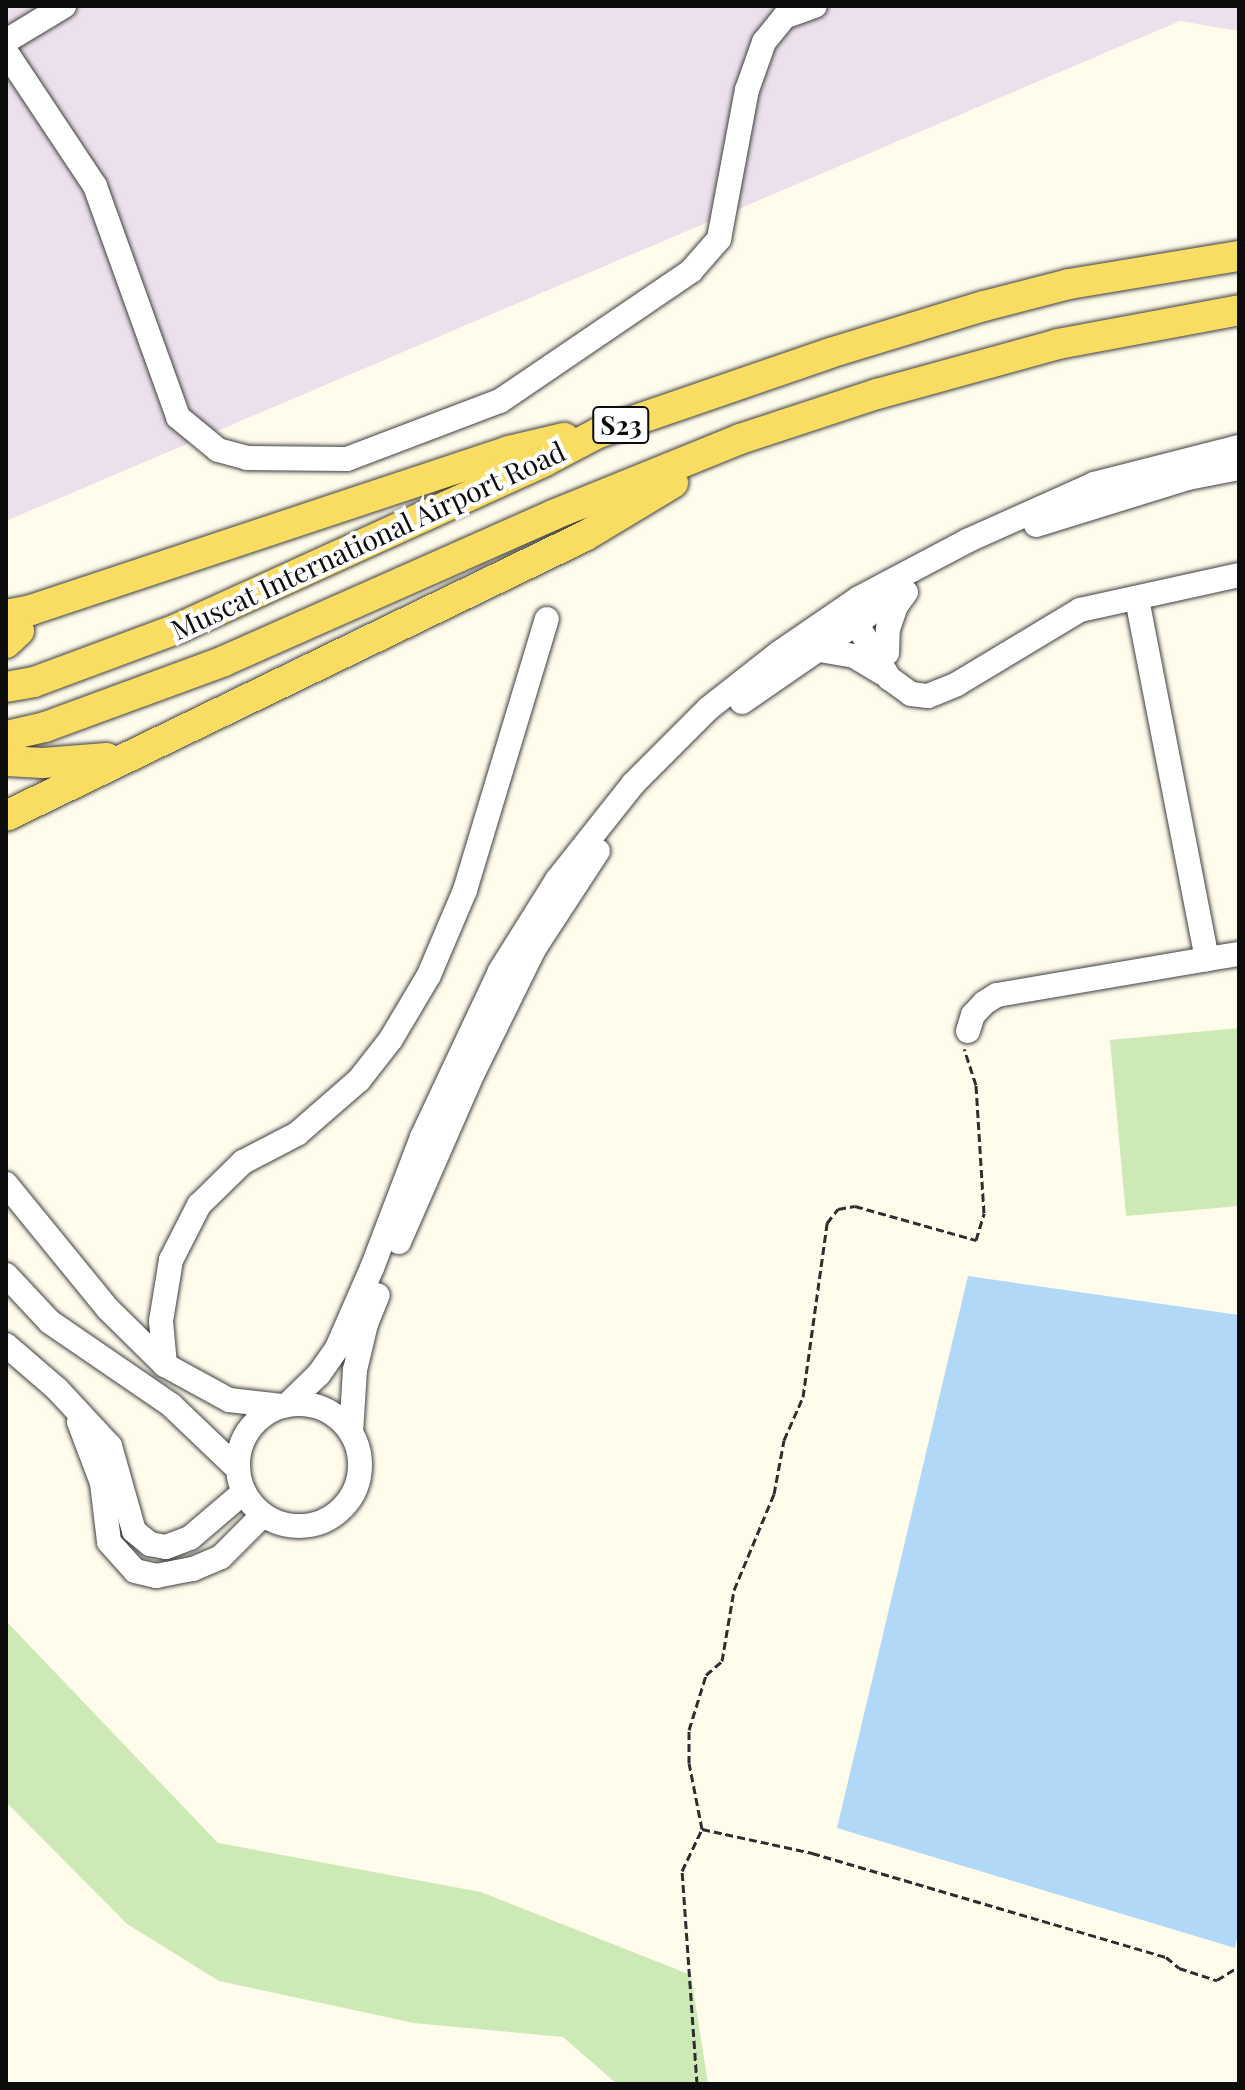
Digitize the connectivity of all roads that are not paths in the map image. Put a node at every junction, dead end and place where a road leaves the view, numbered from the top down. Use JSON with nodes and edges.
{"nodes":[{"id":1,"x":64,"y":6,"type":"edge"},
{"id":2,"x":815,"y":6,"type":"edge"},
{"id":3,"x":6,"y":41,"type":"edge"},
{"id":4,"x":6,"y":52,"type":"edge"},
{"id":5,"x":1239,"y":256,"type":"edge"},
{"id":6,"x":1239,"y":310,"type":"edge"},
{"id":7,"x":598,"y":433,"type":"junction"},
{"id":8,"x":740,"y":439,"type":"junction"},
{"id":9,"x":1239,"y":447,"type":"edge"},
{"id":10,"x":1239,"y":468,"type":"edge"},
{"id":11,"x":385,"y":494,"type":"junction"},
{"id":12,"x":1239,"y":575,"type":"edge"},
{"id":13,"x":115,"y":582,"type":"junction"},
{"id":14,"x":910,"y":586,"type":"junction"},
{"id":15,"x":6,"y":598,"type":"edge"},
{"id":16,"x":1137,"y":599,"type":"junction"},
{"id":17,"x":857,"y":610,"type":"junction"},
{"id":18,"x":547,"y":619,"type":"dead end"},
{"id":19,"x":9,"y":631,"type":"edge"},
{"id":20,"x":814,"y":649,"type":"junction"},
{"id":21,"x":887,"y":653,"type":"junction"},
{"id":22,"x":983,"y":666,"type":"junction"},
{"id":23,"x":889,"y":678,"type":"junction"},
{"id":24,"x":20,"y":684,"type":"edge"},
{"id":25,"x":6,"y":736,"type":"edge"},
{"id":26,"x":131,"y":756,"type":"junction"},
{"id":27,"x":6,"y":761,"type":"edge"},
{"id":28,"x":57,"y":789,"type":"junction"},
{"id":29,"x":6,"y":800,"type":"edge"},
{"id":30,"x":6,"y":816,"type":"edge"},
{"id":31,"x":1239,"y":954,"type":"edge"},
{"id":32,"x":1207,"y":959,"type":"junction"},
{"id":33,"x":968,"y":1031,"type":"road end"},
{"id":34,"x":6,"y":1184,"type":"edge"},
{"id":35,"x":6,"y":1275,"type":"edge"},
{"id":36,"x":6,"y":1345,"type":"edge"},
{"id":37,"x":165,"y":1365,"type":"junction"},
{"id":38,"x":285,"y":1405,"type":"junction"},
{"id":39,"x":73,"y":1409,"type":"junction"},
{"id":40,"x":351,"y":1433,"type":"junction"},
{"id":41,"x":241,"y":1480,"type":"junction"},
{"id":42,"x":263,"y":1515,"type":"junction"}],
"edges":[{"from":1,"to":3,"type":"street"},
{"from":2,"to":4,"type":"street"},
{"from":5,"to":7,"type":"main road","name":"Muscat International Airport Road","number":"S23"},
{"from":6,"to":8,"type":"main road","name":"Muscat International Airport Road","number":"S23"},
{"from":7,"to":11,"type":"main road"},
{"from":7,"to":24,"type":"main road","name":"Muscat International Airport Road","number":"S23"},
{"from":8,"to":25,"type":"main road","name":"Muscat International Airport Road","number":"S23"},
{"from":8,"to":26,"type":"main road"},
{"from":9,"to":17,"type":"street"},
{"from":10,"to":14,"type":"street"},
{"from":11,"to":13,"type":"main road"},
{"from":11,"to":19,"type":"main road"},
{"from":12,"to":16,"type":"street"},
{"from":13,"to":15,"type":"main road"},
{"from":13,"to":19,"type":"main road"},
{"from":14,"to":17,"type":"street"},
{"from":14,"to":21,"type":"street"},
{"from":16,"to":22,"type":"street"},
{"from":16,"to":32,"type":"street"},
{"from":17,"to":20,"type":"street"},
{"from":17,"to":21,"type":"street"},
{"from":17,"to":23,"type":"street"},
{"from":17,"to":38,"type":"street"},
{"from":18,"to":37,"type":"street"},
{"from":20,"to":23,"type":"street"},
{"from":20,"to":40,"type":"street"},
{"from":21,"to":22,"type":"street"},
{"from":22,"to":23,"type":"street"},
{"from":26,"to":27,"type":"main road"},
{"from":26,"to":28,"type":"main road"},
{"from":28,"to":29,"type":"main road"},
{"from":28,"to":30,"type":"main road"},
{"from":31,"to":32,"type":"street"},
{"from":32,"to":33,"type":"street"},
{"from":34,"to":37,"type":"street"},
{"from":35,"to":41,"type":"street"},
{"from":36,"to":39,"type":"street"},
{"from":37,"to":38,"type":"street"},
{"from":38,"to":40,"type":"street"},
{"from":38,"to":41,"type":"street"},
{"from":39,"to":41,"type":"street"},
{"from":39,"to":42,"type":"street"},
{"from":40,"to":42,"type":"street"},
{"from":41,"to":42,"type":"street"}]}
